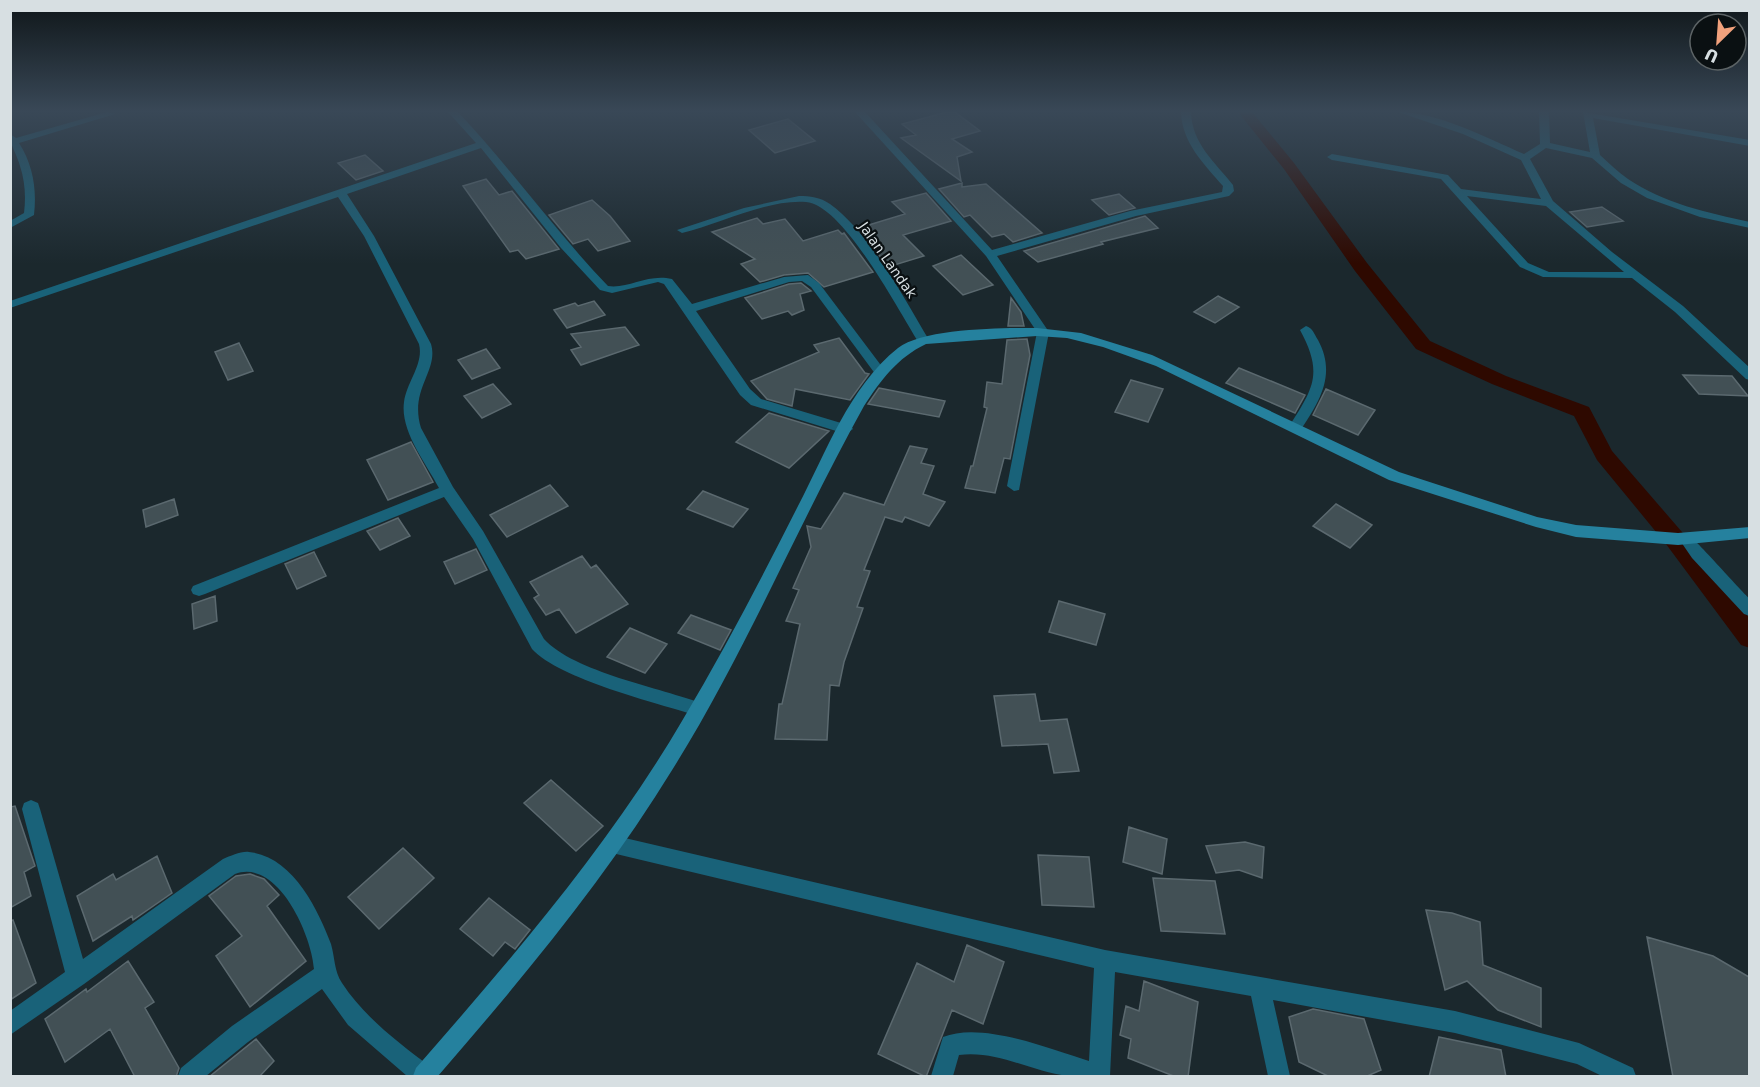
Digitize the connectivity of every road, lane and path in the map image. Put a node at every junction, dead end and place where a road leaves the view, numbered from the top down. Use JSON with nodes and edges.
{"nodes":[{"id":1,"x":24,"y":163,"type":"edge"},
{"id":2,"x":428,"y":163,"type":"edge"},
{"id":3,"x":499,"y":163,"type":"edge"},
{"id":4,"x":906,"y":163,"type":"edge"},
{"id":5,"x":1211,"y":163,"type":"edge"},
{"id":6,"x":1367,"y":163,"type":"edge"},
{"id":7,"x":1527,"y":163,"type":"edge"},
{"id":8,"x":1603,"y":163,"type":"edge"},
{"id":9,"x":340,"y":192,"type":"junction"},
{"id":10,"x":1459,"y":192,"type":"junction"},
{"id":11,"x":1549,"y":203,"type":"junction"},
{"id":12,"x":10,"y":225,"type":"edge"},
{"id":13,"x":1749,"y":225,"type":"edge"},
{"id":14,"x":682,"y":230,"type":"dead end"},
{"id":15,"x":990,"y":254,"type":"junction"},
{"id":16,"x":1635,"y":275,"type":"junction"},
{"id":17,"x":10,"y":305,"type":"edge"},
{"id":18,"x":689,"y":309,"type":"junction"},
{"id":19,"x":1306,"y":330,"type":"dead end"},
{"id":20,"x":1042,"y":332,"type":"junction"},
{"id":21,"x":923,"y":340,"type":"junction"},
{"id":22,"x":880,"y":372,"type":"junction"},
{"id":23,"x":1749,"y":376,"type":"edge"},
{"id":24,"x":1295,"y":428,"type":"junction"},
{"id":25,"x":846,"y":429,"type":"junction"},
{"id":26,"x":1014,"y":486,"type":"dead end"},
{"id":27,"x":447,"y":490,"type":"junction"},
{"id":28,"x":1749,"y":532,"type":"edge"},
{"id":29,"x":1682,"y":539,"type":"junction"},
{"id":30,"x":200,"y":590,"type":"dead end"},
{"id":31,"x":1749,"y":609,"type":"edge"},
{"id":32,"x":698,"y":709,"type":"junction"},
{"id":33,"x":31,"y":809,"type":"dead end"},
{"id":34,"x":612,"y":844,"type":"junction"},
{"id":35,"x":1105,"y":960,"type":"junction"},
{"id":36,"x":325,"y":974,"type":"junction"},
{"id":37,"x":77,"y":977,"type":"junction"},
{"id":38,"x":1260,"y":987,"type":"junction"},
{"id":39,"x":10,"y":1024,"type":"edge"},
{"id":40,"x":1099,"y":1076,"type":"edge"},
{"id":41,"x":189,"y":1077,"type":"edge"},
{"id":42,"x":424,"y":1077,"type":"edge"},
{"id":43,"x":942,"y":1077,"type":"edge"},
{"id":44,"x":1279,"y":1077,"type":"edge"},
{"id":45,"x":1625,"y":1077,"type":"edge"}],
"edges":[{"from":1,"to":12,"type":"street"},
{"from":2,"to":9,"type":"street"},
{"from":3,"to":18,"type":"street"},
{"from":4,"to":15,"type":"street"},
{"from":5,"to":15,"type":"street"},
{"from":6,"to":10,"type":"street"},
{"from":7,"to":11,"type":"street"},
{"from":8,"to":13,"type":"street"},
{"from":9,"to":17,"type":"street"},
{"from":9,"to":27,"type":"street"},
{"from":10,"to":11,"type":"street"},
{"from":10,"to":16,"type":"street"},
{"from":11,"to":16,"type":"street"},
{"from":14,"to":21,"type":"street","name":"Jalan Landak"},
{"from":15,"to":20,"type":"street"},
{"from":16,"to":23,"type":"street"},
{"from":18,"to":22,"type":"street"},
{"from":18,"to":25,"type":"street"},
{"from":19,"to":24,"type":"street"},
{"from":20,"to":21,"type":"street"},
{"from":20,"to":24,"type":"street"},
{"from":20,"to":26,"type":"street"},
{"from":21,"to":22,"type":"street"},
{"from":22,"to":25,"type":"street"},
{"from":24,"to":29,"type":"street"},
{"from":25,"to":32,"type":"street"},
{"from":27,"to":30,"type":"street"},
{"from":27,"to":32,"type":"street"},
{"from":28,"to":29,"type":"street"},
{"from":29,"to":31,"type":"street"},
{"from":32,"to":34,"type":"street"},
{"from":33,"to":37,"type":"street"},
{"from":34,"to":35,"type":"street"},
{"from":34,"to":42,"type":"street"},
{"from":35,"to":38,"type":"street"},
{"from":35,"to":40,"type":"street"},
{"from":36,"to":37,"type":"street"},
{"from":36,"to":41,"type":"street"},
{"from":36,"to":42,"type":"street"},
{"from":37,"to":39,"type":"street"},
{"from":38,"to":44,"type":"street"},
{"from":38,"to":45,"type":"street"},
{"from":40,"to":43,"type":"street"}]}
